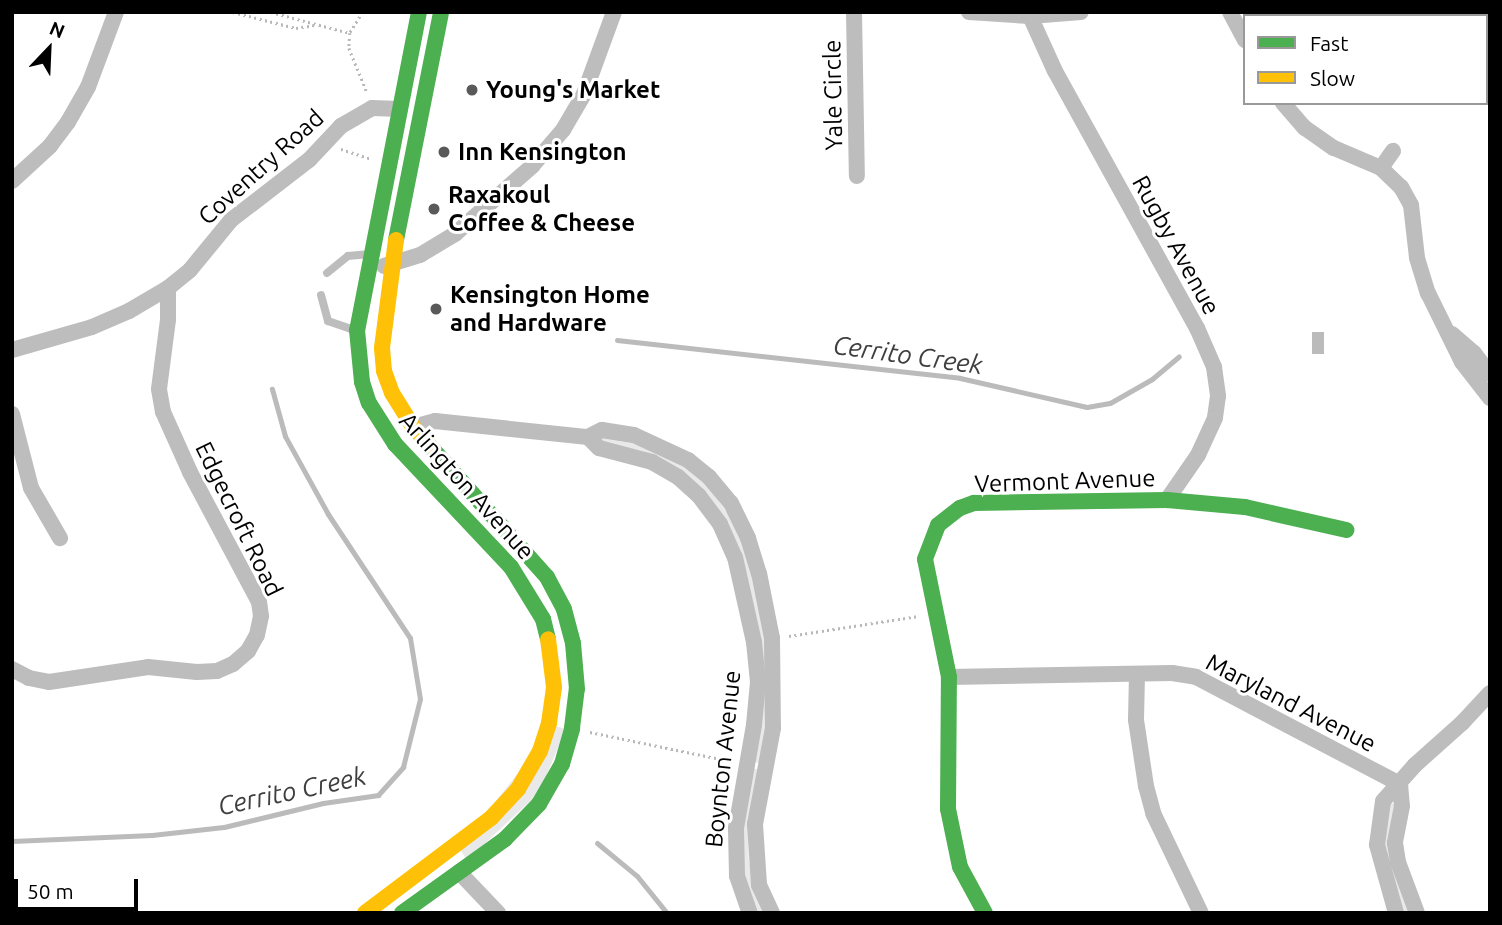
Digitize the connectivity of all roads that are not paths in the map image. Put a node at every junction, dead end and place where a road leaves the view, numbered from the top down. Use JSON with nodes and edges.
{"nodes":[{"id":1,"x":116,"y":12,"type":"edge"},
{"id":2,"x":419,"y":12,"type":"edge"},
{"id":3,"x":441,"y":12,"type":"edge"},
{"id":4,"x":614,"y":12,"type":"edge"},
{"id":5,"x":854,"y":12,"type":"edge"},
{"id":6,"x":969,"y":12,"type":"edge"},
{"id":7,"x":1081,"y":12,"type":"edge"},
{"id":8,"x":1230,"y":12,"type":"edge"},
{"id":9,"x":1030,"y":16,"type":"junction"},
{"id":10,"x":1243,"y":36,"type":"edge"},
{"id":11,"x":1285,"y":105,"type":"edge"},
{"id":12,"x":400,"y":109,"type":"junction"},
{"id":13,"x":1393,"y":151,"type":"dead end"},
{"id":14,"x":1381,"y":168,"type":"junction"},
{"id":15,"x":857,"y":176,"type":"dead end"},
{"id":16,"x":12,"y":181,"type":"edge"},
{"id":17,"x":372,"y":254,"type":"junction"},
{"id":18,"x":393,"y":264,"type":"junction"},
{"id":19,"x":368,"y":270,"type":"junction"},
{"id":20,"x":327,"y":273,"type":"dead end"},
{"id":21,"x":168,"y":288,"type":"junction"},
{"id":22,"x":321,"y":295,"type":"dead end"},
{"id":23,"x":1448,"y":330,"type":"junction"},
{"id":24,"x":357,"y":331,"type":"junction"},
{"id":25,"x":12,"y":350,"type":"edge"},
{"id":26,"x":1490,"y":374,"type":"edge"},
{"id":27,"x":1490,"y":398,"type":"edge"},
{"id":28,"x":12,"y":414,"type":"edge"},
{"id":29,"x":413,"y":427,"type":"junction"},
{"id":30,"x":588,"y":437,"type":"junction"},
{"id":31,"x":1167,"y":500,"type":"junction"},
{"id":32,"x":1346,"y":530,"type":"dead end"},
{"id":33,"x":60,"y":538,"type":"dead end"},
{"id":34,"x":12,"y":669,"type":"edge"},
{"id":35,"x":1137,"y":675,"type":"junction"},
{"id":36,"x":949,"y":677,"type":"junction"},
{"id":37,"x":1490,"y":693,"type":"edge"},
{"id":38,"x":1400,"y":784,"type":"junction"},
{"id":39,"x":459,"y":872,"type":"junction"},
{"id":40,"x":365,"y":913,"type":"edge"},
{"id":41,"x":402,"y":913,"type":"edge"},
{"id":42,"x":498,"y":913,"type":"edge"},
{"id":43,"x":750,"y":913,"type":"edge"},
{"id":44,"x":772,"y":913,"type":"edge"},
{"id":45,"x":985,"y":913,"type":"edge"},
{"id":46,"x":1201,"y":913,"type":"edge"},
{"id":47,"x":1396,"y":913,"type":"edge"},
{"id":48,"x":1417,"y":913,"type":"edge"}],
"edges":[{"from":1,"to":16,"type":"street"},
{"from":2,"to":12,"type":"main road","name":"Arlington Avenue"},
{"from":3,"to":18,"type":"main road","name":"Arlington Avenue"},
{"from":4,"to":18,"type":"street"},
{"from":5,"to":15,"type":"street","name":"Yale Circle"},
{"from":6,"to":9,"type":"street"},
{"from":7,"to":9,"type":"street"},
{"from":8,"to":10,"type":"street"},
{"from":9,"to":31,"type":"street","name":"Rugby Avenue"},
{"from":11,"to":14,"type":"street"},
{"from":12,"to":17,"type":"main road","name":"Arlington Avenue"},
{"from":12,"to":21,"type":"street","name":"Coventry Road"},
{"from":13,"to":14,"type":"street"},
{"from":14,"to":23,"type":"street"},
{"from":17,"to":19,"type":"main road","name":"Arlington Avenue"},
{"from":17,"to":20,"type":"lane"},
{"from":18,"to":19,"type":"street"},
{"from":18,"to":29,"type":"main road","name":"Arlington Avenue"},
{"from":19,"to":24,"type":"main road","name":"Arlington Avenue"},
{"from":21,"to":25,"type":"street","name":"Coventry Road"},
{"from":21,"to":34,"type":"street","name":"Edgecroft Road"},
{"from":22,"to":24,"type":"lane"},
{"from":23,"to":26,"type":"street"},
{"from":23,"to":27,"type":"street"},
{"from":24,"to":40,"type":"main road","name":"Arlington Avenue"},
{"from":28,"to":33,"type":"street"},
{"from":29,"to":30,"type":"street","name":"Boynton Avenue"},
{"from":29,"to":39,"type":"main road","name":"Arlington Avenue"},
{"from":30,"to":43,"type":"street","name":"Boynton Avenue"},
{"from":30,"to":44,"type":"street","name":"Boynton Avenue"},
{"from":31,"to":32,"type":"main road","name":"Vermont Avenue"},
{"from":31,"to":36,"type":"main road","name":"Vermont Avenue"},
{"from":35,"to":36,"type":"street","name":"Maryland Avenue"},
{"from":35,"to":38,"type":"street","name":"Maryland Avenue"},
{"from":35,"to":46,"type":"street"},
{"from":36,"to":45,"type":"main road","name":"Vermont Avenue"},
{"from":37,"to":38,"type":"street"},
{"from":38,"to":47,"type":"street"},
{"from":38,"to":48,"type":"street"},
{"from":39,"to":41,"type":"main road","name":"Arlington Avenue"},
{"from":39,"to":42,"type":"street"}]}
